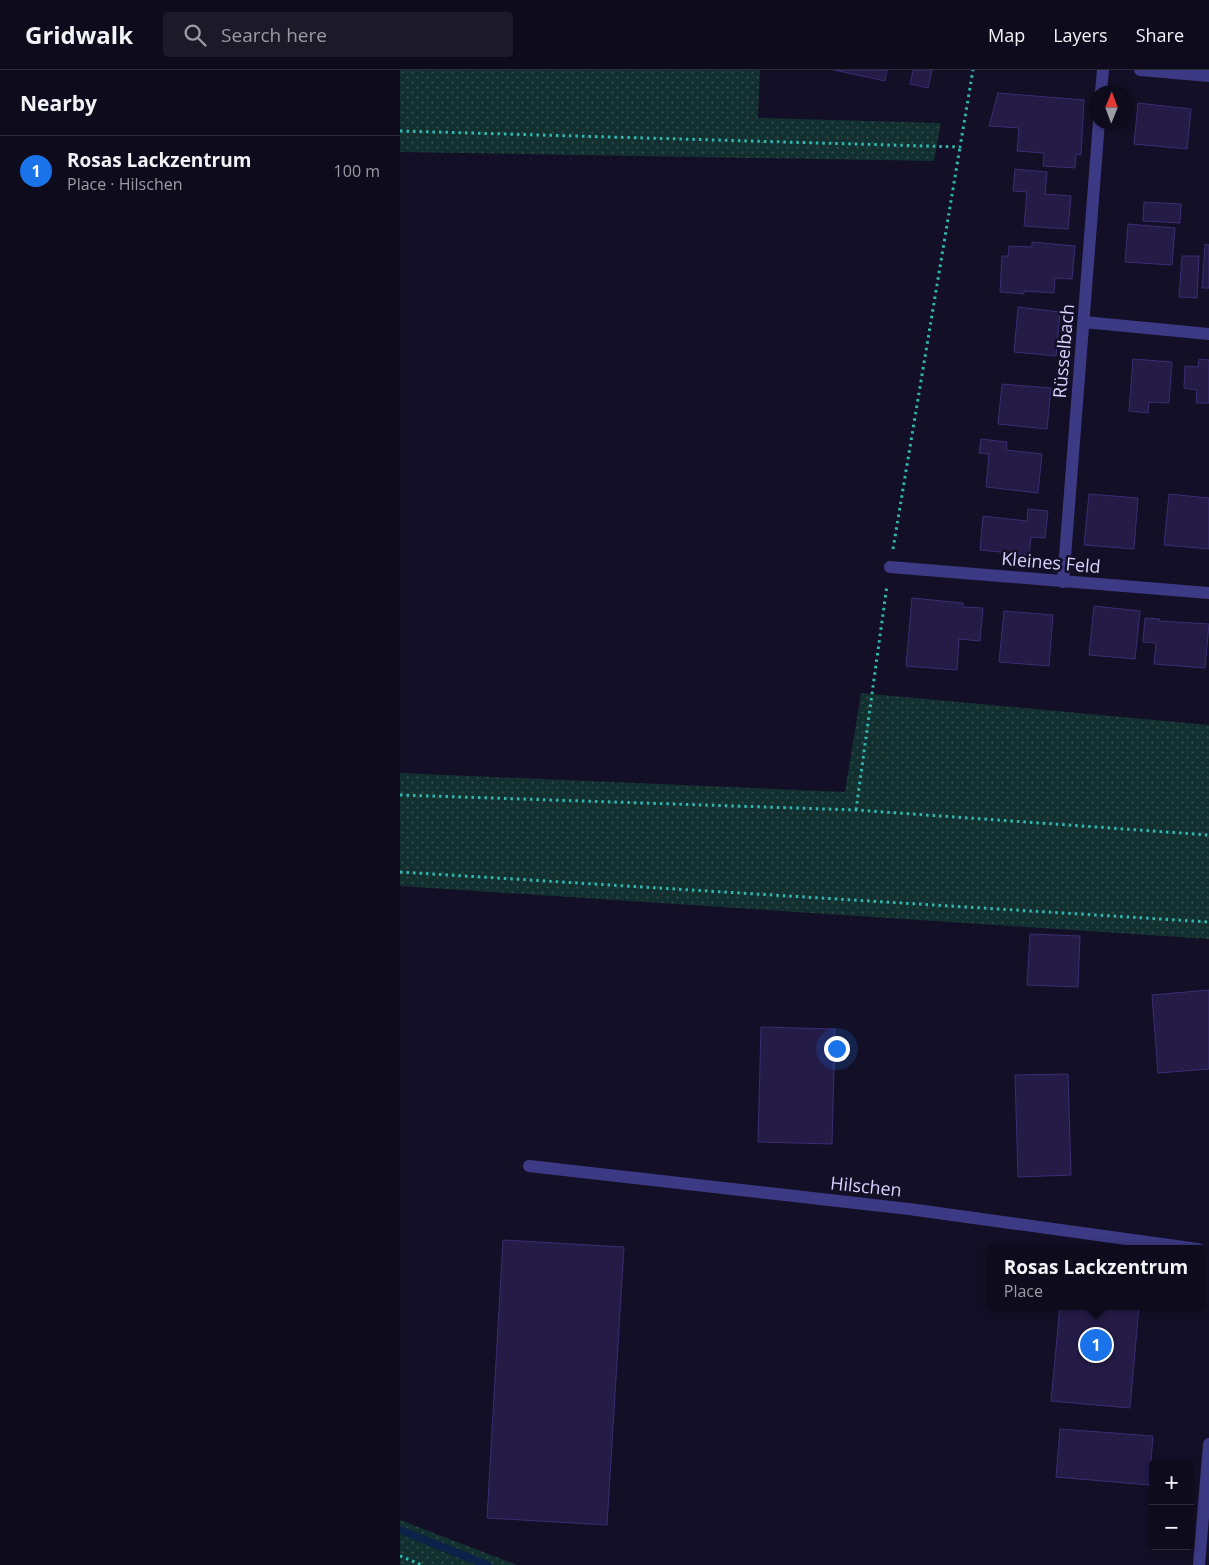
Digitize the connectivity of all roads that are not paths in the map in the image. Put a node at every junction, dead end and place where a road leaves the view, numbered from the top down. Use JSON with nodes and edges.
{"nodes":[{"id":1,"x":1103,"y":70,"type":"edge"},
{"id":2,"x":1140,"y":70,"type":"edge"},
{"id":3,"x":1209,"y":76,"type":"edge"},
{"id":4,"x":1102,"y":85,"type":"edge"},
{"id":5,"x":1098,"y":130,"type":"edge"},
{"id":6,"x":1084,"y":322,"type":"junction"},
{"id":7,"x":1209,"y":334,"type":"edge"},
{"id":8,"x":890,"y":567,"type":"road end"},
{"id":9,"x":1063,"y":582,"type":"junction"},
{"id":10,"x":1209,"y":593,"type":"edge"},
{"id":11,"x":529,"y":1166,"type":"dead end"},
{"id":12,"x":1171,"y":1245,"type":"edge"},
{"id":13,"x":1209,"y":1444,"type":"edge"},
{"id":14,"x":1199,"y":1565,"type":"edge"}],
"edges":[{"from":1,"to":4,"type":"street"},
{"from":2,"to":3,"type":"street"},
{"from":5,"to":6,"type":"street","name":"Rüsselbach"},
{"from":6,"to":7,"type":"street"},
{"from":6,"to":9,"type":"street","name":"Rüsselbach"},
{"from":8,"to":9,"type":"street","name":"Kleines Feld"},
{"from":9,"to":10,"type":"street","name":"Kleines Feld"},
{"from":11,"to":12,"type":"street","name":"Hilschen"},
{"from":13,"to":14,"type":"street"}]}
